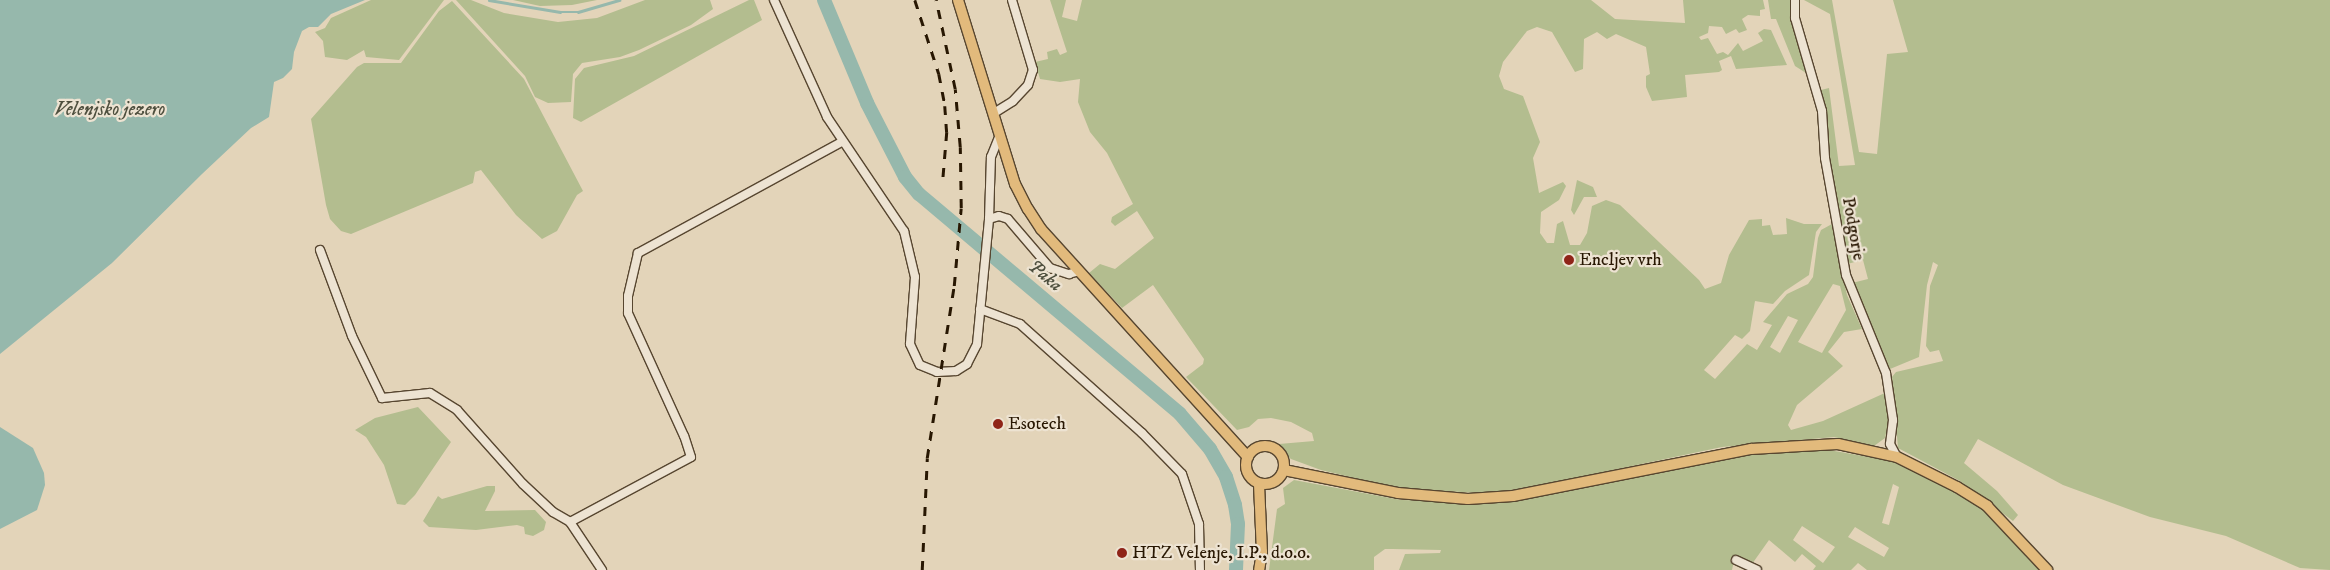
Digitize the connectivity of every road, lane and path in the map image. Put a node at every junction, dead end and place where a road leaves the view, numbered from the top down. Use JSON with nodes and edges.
{"nodes":[{"id":1,"x":774,"y":0,"type":"edge"},
{"id":2,"x":958,"y":0,"type":"edge"},
{"id":3,"x":1012,"y":0,"type":"edge"},
{"id":4,"x":1794,"y":0,"type":"edge"},
{"id":5,"x":994,"y":113,"type":"junction"},
{"id":6,"x":1000,"y":136,"type":"junction"},
{"id":7,"x":842,"y":142,"type":"junction"},
{"id":8,"x":989,"y":219,"type":"junction"},
{"id":9,"x":320,"y":250,"type":"dead end"},
{"id":10,"x":1079,"y":271,"type":"junction"},
{"id":11,"x":980,"y":309,"type":"junction"},
{"id":12,"x":1248,"y":457,"type":"junction"},
{"id":13,"x":1897,"y":457,"type":"junction"},
{"id":14,"x":1284,"y":470,"type":"junction"},
{"id":15,"x":1259,"y":484,"type":"junction"},
{"id":16,"x":570,"y":522,"type":"junction"},
{"id":17,"x":1736,"y":560,"type":"dead end"},
{"id":18,"x":602,"y":570,"type":"edge"},
{"id":19,"x":1200,"y":570,"type":"edge"},
{"id":20,"x":1259,"y":570,"type":"edge"},
{"id":21,"x":1756,"y":570,"type":"edge"},
{"id":22,"x":2047,"y":570,"type":"edge"}],
"edges":[{"from":1,"to":7,"type":"street"},
{"from":2,"to":5,"type":"main road"},
{"from":3,"to":5,"type":"street"},
{"from":4,"to":13,"type":"street","name":"Podgorje"},
{"from":5,"to":6,"type":"main road"},
{"from":6,"to":8,"type":"street"},
{"from":6,"to":10,"type":"main road"},
{"from":7,"to":11,"type":"street"},
{"from":7,"to":16,"type":"street"},
{"from":8,"to":10,"type":"street"},
{"from":8,"to":11,"type":"street"},
{"from":9,"to":16,"type":"street"},
{"from":10,"to":12,"type":"main road"},
{"from":11,"to":19,"type":"street"},
{"from":12,"to":14,"type":"main road"},
{"from":12,"to":15,"type":"main road"},
{"from":13,"to":14,"type":"main road"},
{"from":13,"to":22,"type":"main road"},
{"from":14,"to":15,"type":"main road"},
{"from":15,"to":20,"type":"main road"},
{"from":16,"to":18,"type":"street"},
{"from":17,"to":21,"type":"street"}]}
